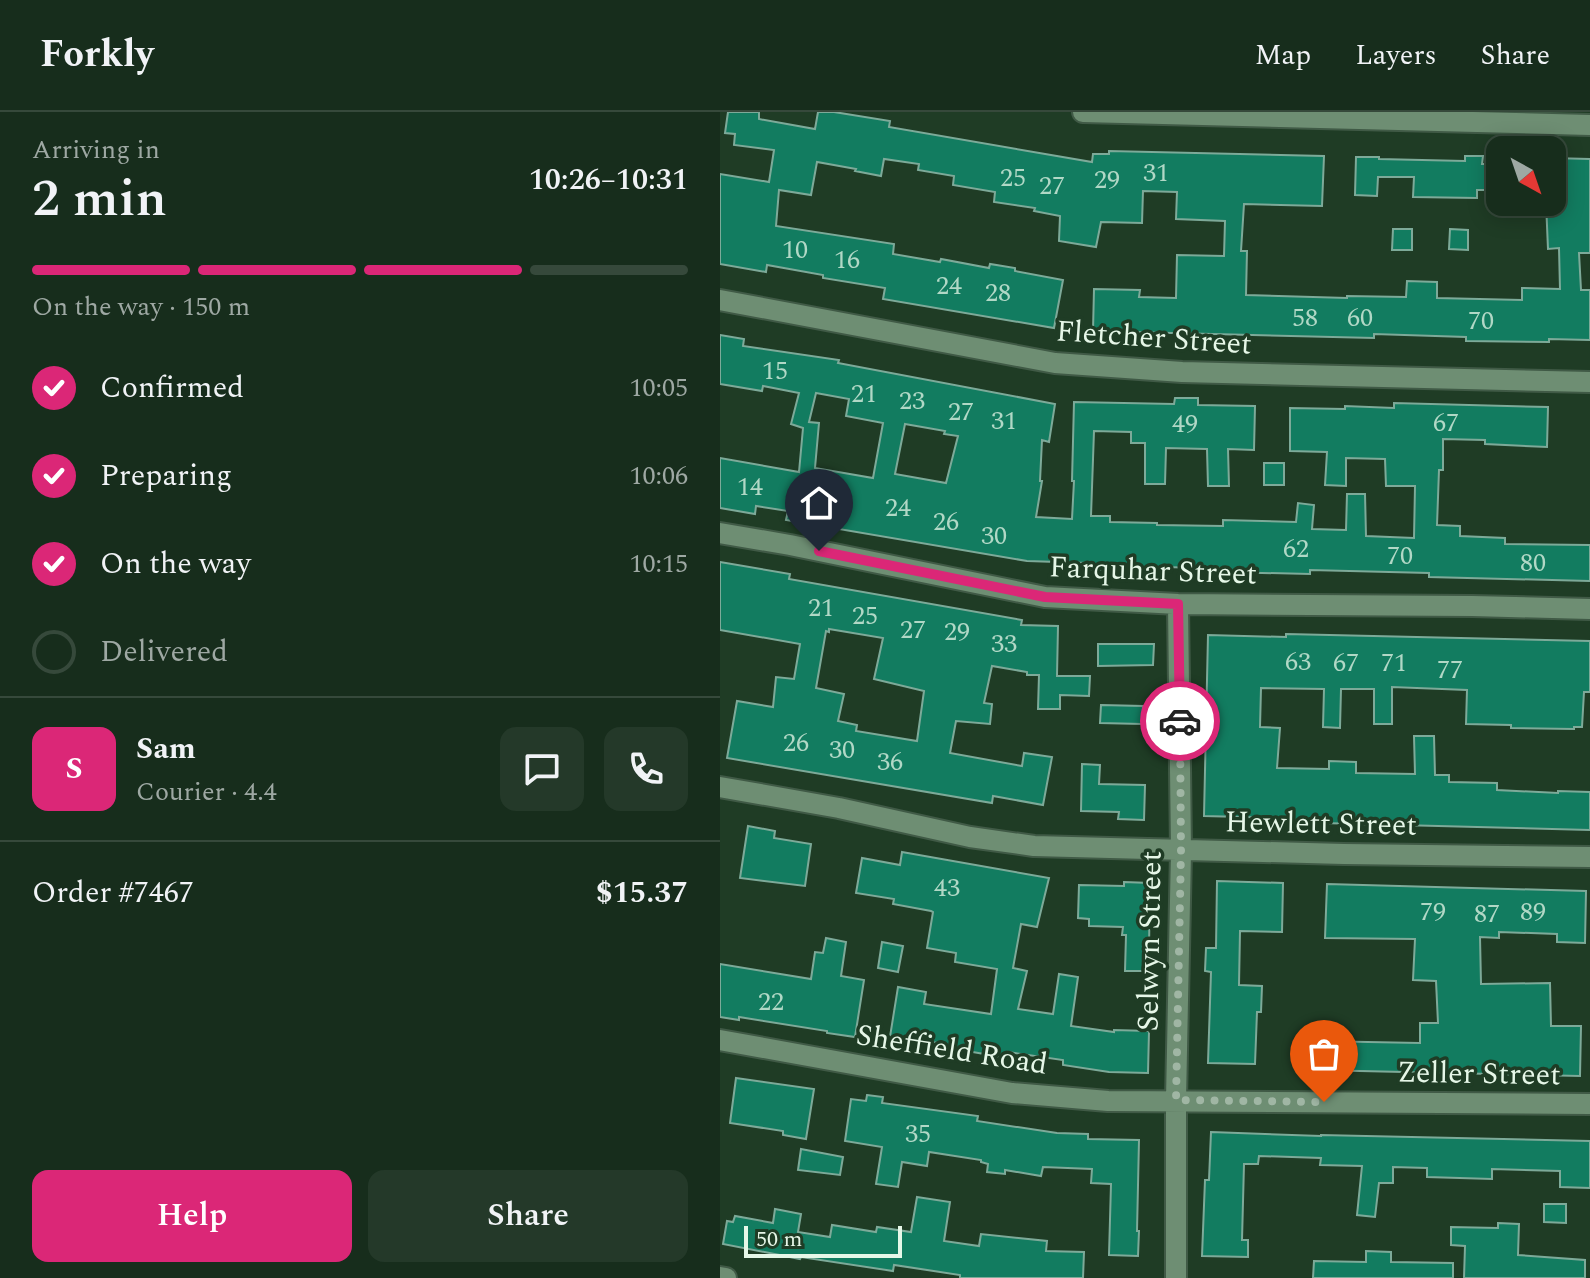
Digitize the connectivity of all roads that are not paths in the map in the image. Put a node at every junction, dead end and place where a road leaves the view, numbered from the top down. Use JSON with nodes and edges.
{"nodes":[{"id":1,"x":1083,"y":112,"type":"edge"},
{"id":2,"x":1590,"y":125,"type":"edge"},
{"id":3,"x":720,"y":300,"type":"edge"},
{"id":4,"x":1590,"y":382,"type":"edge"},
{"id":5,"x":720,"y":533,"type":"edge"},
{"id":6,"x":1178,"y":604,"type":"junction"},
{"id":7,"x":1590,"y":609,"type":"edge"},
{"id":8,"x":720,"y":787,"type":"edge"},
{"id":9,"x":1181,"y":851,"type":"junction"},
{"id":10,"x":1590,"y":857,"type":"edge"},
{"id":11,"x":720,"y":1040,"type":"edge"},
{"id":12,"x":1176,"y":1100,"type":"junction"},
{"id":13,"x":1590,"y":1104,"type":"edge"},
{"id":14,"x":1176,"y":1278,"type":"edge"}],
"edges":[{"from":1,"to":2,"type":"street"},
{"from":3,"to":4,"type":"street","name":"Fletcher Street"},
{"from":5,"to":6,"type":"street","name":"Farquhar Street"},
{"from":6,"to":7,"type":"street","name":"Farquhar Street"},
{"from":6,"to":9,"type":"street","name":"Selwyn Street"},
{"from":8,"to":9,"type":"street","name":"Hewlett Street"},
{"from":9,"to":10,"type":"street","name":"Hewlett Street"},
{"from":9,"to":12,"type":"street","name":"Selwyn Street"},
{"from":11,"to":12,"type":"street","name":"Sheffield Road"},
{"from":12,"to":13,"type":"street","name":"Zeller Street"},
{"from":12,"to":14,"type":"street","name":"Selwyn Street"}]}
